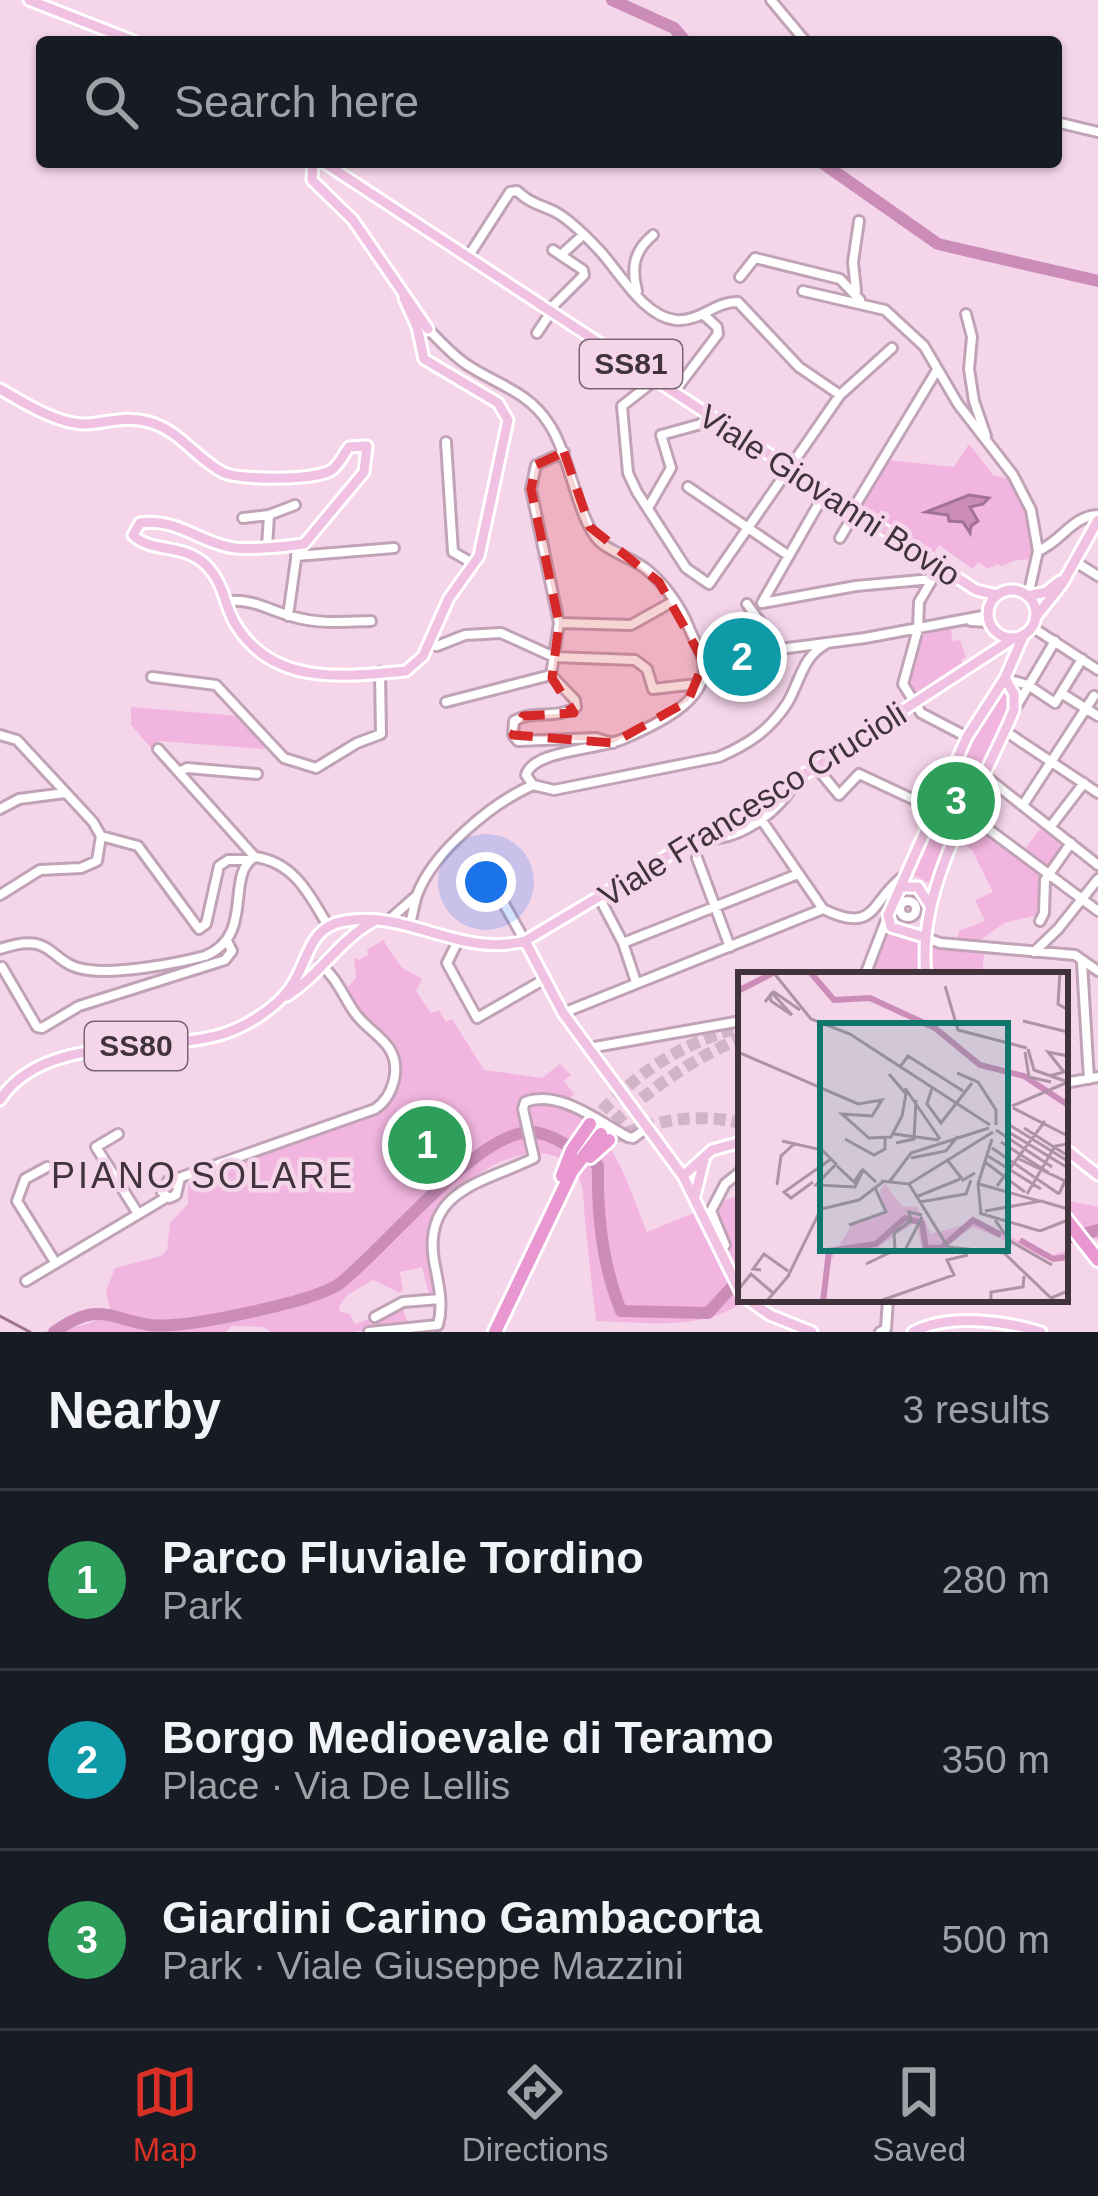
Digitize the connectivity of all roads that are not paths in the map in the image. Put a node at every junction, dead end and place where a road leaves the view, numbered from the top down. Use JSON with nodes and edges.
{"nodes":[{"id":1,"x":29,"y":0,"type":"edge"},
{"id":2,"x":770,"y":0,"type":"edge"},
{"id":3,"x":121,"y":36,"type":"edge"},
{"id":4,"x":801,"y":36,"type":"edge"},
{"id":5,"x":1062,"y":123,"type":"edge"},
{"id":6,"x":1098,"y":132,"type":"edge"},
{"id":7,"x":313,"y":168,"type":"edge"},
{"id":8,"x":332,"y":168,"type":"edge"},
{"id":9,"x":859,"y":221,"type":"dead end"},
{"id":10,"x":583,"y":235,"type":"junction"},
{"id":11,"x":653,"y":235,"type":"dead end"},
{"id":12,"x":469,"y":257,"type":"junction"},
{"id":13,"x":740,"y":277,"type":"dead end"},
{"id":14,"x":803,"y":291,"type":"dead end"},
{"id":15,"x":638,"y":295,"type":"junction"},
{"id":16,"x":858,"y":297,"type":"junction"},
{"id":17,"x":550,"y":311,"type":"junction"},
{"id":18,"x":966,"y":314,"type":"dead end"},
{"id":19,"x":704,"y":315,"type":"junction"},
{"id":20,"x":537,"y":333,"type":"dead end"},
{"id":21,"x":424,"y":335,"type":"junction"},
{"id":22,"x":892,"y":348,"type":"dead end"},
{"id":23,"x":938,"y":370,"type":"junction"},
{"id":24,"x":655,"y":380,"type":"junction"},
{"id":25,"x":0,"y":389,"type":"edge"},
{"id":26,"x":674,"y":392,"type":"junction"},
{"id":27,"x":840,"y":395,"type":"junction"},
{"id":28,"x":708,"y":415,"type":"junction"},
{"id":29,"x":446,"y":442,"type":"dead end"},
{"id":30,"x":988,"y":443,"type":"junction"},
{"id":31,"x":564,"y":452,"type":"junction"},
{"id":32,"x":792,"y":468,"type":"junction"},
{"id":33,"x":688,"y":487,"type":"dead end"},
{"id":34,"x":826,"y":491,"type":"junction"},
{"id":35,"x":295,"y":505,"type":"dead end"},
{"id":36,"x":648,"y":508,"type":"junction"},
{"id":37,"x":855,"y":510,"type":"junction"},
{"id":38,"x":269,"y":514,"type":"junction"},
{"id":39,"x":1098,"y":517,"type":"edge"},
{"id":40,"x":243,"y":518,"type":"dead end"},
{"id":41,"x":748,"y":530,"type":"junction"},
{"id":42,"x":840,"y":538,"type":"dead end"},
{"id":43,"x":267,"y":547,"type":"junction"},
{"id":44,"x":394,"y":548,"type":"dead end"},
{"id":45,"x":297,"y":550,"type":"junction"},
{"id":46,"x":1038,"y":550,"type":"junction"},
{"id":47,"x":789,"y":556,"type":"junction"},
{"id":48,"x":1074,"y":561,"type":"junction"},
{"id":49,"x":474,"y":564,"type":"junction"},
{"id":50,"x":940,"y":566,"type":"junction"},
{"id":51,"x":1098,"y":576,"type":"edge"},
{"id":52,"x":1033,"y":578,"type":"junction"},
{"id":53,"x":1064,"y":578,"type":"junction"},
{"id":54,"x":932,"y":579,"type":"junction"},
{"id":55,"x":1053,"y":588,"type":"junction"},
{"id":56,"x":976,"y":590,"type":"junction"},
{"id":57,"x":1024,"y":594,"type":"junction"},
{"id":58,"x":997,"y":595,"type":"junction"},
{"id":59,"x":229,"y":601,"type":"junction"},
{"id":60,"x":674,"y":601,"type":"junction"},
{"id":61,"x":746,"y":604,"type":"dead end"},
{"id":62,"x":288,"y":616,"type":"junction"},
{"id":63,"x":371,"y":621,"type":"dead end"},
{"id":64,"x":559,"y":622,"type":"junction"},
{"id":65,"x":990,"y":622,"type":"junction"},
{"id":66,"x":919,"y":629,"type":"junction"},
{"id":67,"x":1026,"y":629,"type":"junction"},
{"id":68,"x":1055,"y":641,"type":"junction"},
{"id":69,"x":826,"y":644,"type":"junction"},
{"id":70,"x":437,"y":646,"type":"dead end"},
{"id":71,"x":999,"y":648,"type":"junction"},
{"id":72,"x":554,"y":657,"type":"junction"},
{"id":73,"x":976,"y":661,"type":"junction"},
{"id":74,"x":1081,"y":661,"type":"junction"},
{"id":75,"x":1098,"y":669,"type":"edge"},
{"id":76,"x":374,"y":672,"type":"junction"},
{"id":77,"x":551,"y":675,"type":"junction"},
{"id":78,"x":1006,"y":676,"type":"junction"},
{"id":79,"x":152,"y":677,"type":"dead end"},
{"id":80,"x":699,"y":684,"type":"junction"},
{"id":81,"x":1028,"y":685,"type":"junction"},
{"id":82,"x":996,"y":693,"type":"junction"},
{"id":83,"x":1096,"y":693,"type":"edge"},
{"id":84,"x":1014,"y":694,"type":"junction"},
{"id":85,"x":1058,"y":698,"type":"junction"},
{"id":86,"x":446,"y":701,"type":"dead end"},
{"id":87,"x":912,"y":704,"type":"junction"},
{"id":88,"x":1086,"y":709,"type":"junction"},
{"id":89,"x":1014,"y":710,"type":"junction"},
{"id":90,"x":1098,"y":716,"type":"edge"},
{"id":91,"x":1005,"y":731,"type":"junction"},
{"id":92,"x":0,"y":735,"type":"edge"},
{"id":93,"x":967,"y":737,"type":"junction"},
{"id":94,"x":613,"y":743,"type":"junction"},
{"id":95,"x":158,"y":748,"type":"dead end"},
{"id":96,"x":1052,"y":761,"type":"junction"},
{"id":97,"x":816,"y":767,"type":"junction"},
{"id":98,"x":178,"y":772,"type":"junction"},
{"id":99,"x":257,"y":774,"type":"dead end"},
{"id":100,"x":985,"y":776,"type":"junction"},
{"id":101,"x":796,"y":779,"type":"junction"},
{"id":102,"x":1084,"y":783,"type":"junction"},
{"id":103,"x":533,"y":785,"type":"junction"},
{"id":104,"x":67,"y":793,"type":"junction"},
{"id":105,"x":1098,"y":793,"type":"edge"},
{"id":106,"x":752,"y":806,"type":"junction"},
{"id":107,"x":1023,"y":806,"type":"junction"},
{"id":108,"x":0,"y":809,"type":"edge"},
{"id":109,"x":934,"y":809,"type":"junction"},
{"id":110,"x":968,"y":814,"type":"junction"},
{"id":111,"x":763,"y":820,"type":"junction"},
{"id":112,"x":1051,"y":826,"type":"junction"},
{"id":113,"x":101,"y":836,"type":"junction"},
{"id":114,"x":700,"y":838,"type":"junction"},
{"id":115,"x":1071,"y":843,"type":"junction"},
{"id":116,"x":251,"y":858,"type":"junction"},
{"id":117,"x":697,"y":858,"type":"dead end"},
{"id":118,"x":1098,"y":865,"type":"edge"},
{"id":119,"x":485,"y":870,"type":"dead end"},
{"id":120,"x":1049,"y":872,"type":"junction"},
{"id":121,"x":798,"y":874,"type":"junction"},
{"id":122,"x":905,"y":875,"type":"junction"},
{"id":123,"x":1098,"y":879,"type":"edge"},
{"id":124,"x":902,"y":887,"type":"junction"},
{"id":125,"x":0,"y":895,"type":"edge"},
{"id":126,"x":417,"y":896,"type":"junction"},
{"id":127,"x":600,"y":899,"type":"junction"},
{"id":128,"x":1082,"y":899,"type":"junction"},
{"id":129,"x":930,"y":900,"type":"junction"},
{"id":130,"x":714,"y":908,"type":"junction"},
{"id":131,"x":823,"y":909,"type":"junction"},
{"id":132,"x":1098,"y":911,"type":"edge"},
{"id":133,"x":887,"y":918,"type":"junction"},
{"id":134,"x":385,"y":919,"type":"junction"},
{"id":135,"x":1040,"y":921,"type":"dead end"},
{"id":136,"x":410,"y":923,"type":"junction"},
{"id":137,"x":328,"y":926,"type":"junction"},
{"id":138,"x":922,"y":931,"type":"junction"},
{"id":139,"x":227,"y":940,"type":"junction"},
{"id":140,"x":944,"y":940,"type":"dead end"},
{"id":141,"x":458,"y":941,"type":"junction"},
{"id":142,"x":525,"y":941,"type":"junction"},
{"id":143,"x":623,"y":943,"type":"junction"},
{"id":144,"x":730,"y":947,"type":"junction"},
{"id":145,"x":0,"y":949,"type":"edge"},
{"id":146,"x":307,"y":951,"type":"junction"},
{"id":147,"x":333,"y":952,"type":"junction"},
{"id":148,"x":1034,"y":952,"type":"junction"},
{"id":149,"x":1079,"y":958,"type":"junction"},
{"id":150,"x":321,"y":965,"type":"junction"},
{"id":151,"x":2,"y":968,"type":"edge"},
{"id":152,"x":1097,"y":969,"type":"edge"},
{"id":153,"x":867,"y":972,"type":"edge"},
{"id":154,"x":926,"y":972,"type":"edge"},
{"id":155,"x":545,"y":979,"type":"junction"},
{"id":156,"x":636,"y":982,"type":"junction"},
{"id":157,"x":339,"y":985,"type":"junction"},
{"id":158,"x":278,"y":1001,"type":"junction"},
{"id":159,"x":563,"y":1013,"type":"junction"},
{"id":160,"x":738,"y":1022,"type":"edge"},
{"id":161,"x":587,"y":1047,"type":"junction"},
{"id":162,"x":604,"y":1047,"type":"junction"},
{"id":163,"x":596,"y":1060,"type":"junction"},
{"id":164,"x":1093,"y":1078,"type":"edge"},
{"id":165,"x":0,"y":1097,"type":"edge"},
{"id":166,"x":647,"y":1128,"type":"junction"},
{"id":167,"x":118,"y":1134,"type":"dead end"},
{"id":168,"x":738,"y":1143,"type":"edge"},
{"id":169,"x":1068,"y":1151,"type":"edge"},
{"id":170,"x":46,"y":1167,"type":"dead end"},
{"id":171,"x":738,"y":1173,"type":"edge"},
{"id":172,"x":688,"y":1174,"type":"junction"},
{"id":173,"x":1098,"y":1175,"type":"edge"},
{"id":174,"x":137,"y":1212,"type":"junction"},
{"id":175,"x":550,"y":1218,"type":"junction"},
{"id":176,"x":1068,"y":1220,"type":"edge"},
{"id":177,"x":725,"y":1245,"type":"dead end"},
{"id":178,"x":1095,"y":1257,"type":"edge"},
{"id":179,"x":55,"y":1262,"type":"junction"},
{"id":180,"x":26,"y":1281,"type":"dead end"},
{"id":181,"x":738,"y":1285,"type":"edge"},
{"id":182,"x":440,"y":1299,"type":"junction"},
{"id":183,"x":752,"y":1302,"type":"edge"},
{"id":184,"x":888,"y":1302,"type":"edge"},
{"id":185,"x":374,"y":1316,"type":"dead end"},
{"id":186,"x":369,"y":1332,"type":"edge"},
{"id":187,"x":495,"y":1332,"type":"edge"},
{"id":188,"x":812,"y":1332,"type":"edge"},
{"id":189,"x":880,"y":1332,"type":"edge"},
{"id":190,"x":913,"y":1332,"type":"edge"},
{"id":191,"x":1041,"y":1332,"type":"edge"}],
"edges":[{"from":1,"to":3,"type":"main road"},
{"from":2,"to":4,"type":"street"},
{"from":5,"to":6,"type":"street"},
{"from":7,"to":21,"type":"main road"},
{"from":8,"to":12,"type":"main road","name":"Viale Giovanni Bovio","number":"SS81"},
{"from":9,"to":16,"type":"street"},
{"from":10,"to":12,"type":"street"},
{"from":10,"to":15,"type":"street"},
{"from":10,"to":17,"type":"street"},
{"from":11,"to":15,"type":"street"},
{"from":12,"to":17,"type":"main road","name":"Viale Giovanni Bovio","number":"SS81"},
{"from":13,"to":16,"type":"street"},
{"from":14,"to":16,"type":"street"},
{"from":15,"to":19,"type":"street"},
{"from":16,"to":23,"type":"street"},
{"from":17,"to":20,"type":"street"},
{"from":17,"to":24,"type":"main road","name":"Viale Giovanni Bovio","number":"SS81"},
{"from":18,"to":30,"type":"street"},
{"from":19,"to":26,"type":"street"},
{"from":19,"to":27,"type":"street"},
{"from":21,"to":31,"type":"street"},
{"from":21,"to":49,"type":"main road"},
{"from":22,"to":27,"type":"street"},
{"from":23,"to":30,"type":"street"},
{"from":23,"to":37,"type":"street"},
{"from":24,"to":26,"type":"main road","name":"Viale Giovanni Bovio","number":"SS81"},
{"from":24,"to":36,"type":"street"},
{"from":25,"to":45,"type":"main road"},
{"from":26,"to":28,"type":"main road","name":"Viale Giovanni Bovio","number":"SS81"},
{"from":27,"to":32,"type":"street"},
{"from":28,"to":32,"type":"main road","name":"Viale Giovanni Bovio","number":"SS81"},
{"from":28,"to":36,"type":"street"},
{"from":29,"to":49,"type":"street"},
{"from":30,"to":46,"type":"street"},
{"from":31,"to":60,"type":"street"},
{"from":31,"to":64,"type":"street"},
{"from":32,"to":34,"type":"main road","name":"Viale Giovanni Bovio","number":"SS81"},
{"from":32,"to":41,"type":"street"},
{"from":33,"to":41,"type":"street"},
{"from":34,"to":37,"type":"main road","name":"Viale Giovanni Bovio","number":"SS81"},
{"from":34,"to":47,"type":"street"},
{"from":35,"to":38,"type":"street"},
{"from":36,"to":41,"type":"street"},
{"from":37,"to":42,"type":"street"},
{"from":37,"to":50,"type":"main road","name":"Viale Giovanni Bovio","number":"SS81"},
{"from":38,"to":40,"type":"street"},
{"from":38,"to":43,"type":"street"},
{"from":39,"to":46,"type":"street"},
{"from":39,"to":48,"type":"main road"},
{"from":41,"to":47,"type":"street"},
{"from":43,"to":45,"type":"main road"},
{"from":43,"to":59,"type":"main road"},
{"from":44,"to":45,"type":"street"},
{"from":45,"to":62,"type":"street"},
{"from":46,"to":52,"type":"street"},
{"from":47,"to":54,"type":"street"},
{"from":48,"to":51,"type":"street"},
{"from":48,"to":53,"type":"main road"},
{"from":49,"to":76,"type":"main road"},
{"from":50,"to":54,"type":"street"},
{"from":50,"to":56,"type":"main road","name":"Viale Giovanni Bovio","number":"SS81"},
{"from":52,"to":55,"type":"street"},
{"from":52,"to":57,"type":"street"},
{"from":53,"to":55,"type":"main road"},
{"from":53,"to":67,"type":"main road"},
{"from":54,"to":66,"type":"street"},
{"from":55,"to":57,"type":"main road"},
{"from":56,"to":58,"type":"main road","number":"SS81"},
{"from":56,"to":65,"type":"main road","number":"SS81"},
{"from":57,"to":58,"type":"main road"},
{"from":57,"to":67,"type":"main road"},
{"from":58,"to":65,"type":"main road"},
{"from":59,"to":62,"type":"street"},
{"from":59,"to":76,"type":"main road"},
{"from":60,"to":64,"type":"street"},
{"from":60,"to":80,"type":"street"},
{"from":61,"to":69,"type":"street"},
{"from":62,"to":63,"type":"street"},
{"from":64,"to":72,"type":"street"},
{"from":65,"to":66,"type":"street"},
{"from":65,"to":67,"type":"main road"},
{"from":65,"to":71,"type":"main road"},
{"from":65,"to":73,"type":"main road","name":"Viale Francesco Crucioli"},
{"from":66,"to":69,"type":"street"},
{"from":66,"to":87,"type":"street"},
{"from":67,"to":68,"type":"street"},
{"from":67,"to":71,"type":"main road","name":"Viale Francesco Crucioli"},
{"from":67,"to":78,"type":"main road"},
{"from":68,"to":74,"type":"street"},
{"from":68,"to":81,"type":"street"},
{"from":69,"to":103,"type":"street"},
{"from":70,"to":72,"type":"street"},
{"from":71,"to":73,"type":"main road","name":"Viale Francesco Crucioli"},
{"from":71,"to":78,"type":"main road"},
{"from":72,"to":77,"type":"street"},
{"from":72,"to":80,"type":"street"},
{"from":73,"to":87,"type":"main road","name":"Viale Francesco Crucioli"},
{"from":74,"to":75,"type":"street"},
{"from":74,"to":85,"type":"street"},
{"from":76,"to":79,"type":"street"},
{"from":77,"to":86,"type":"street"},
{"from":77,"to":94,"type":"street"},
{"from":78,"to":81,"type":"street"},
{"from":78,"to":82,"type":"main road"},
{"from":78,"to":84,"type":"main road"},
{"from":80,"to":94,"type":"street"},
{"from":81,"to":85,"type":"street"},
{"from":81,"to":89,"type":"street"},
{"from":82,"to":84,"type":"main road"},
{"from":82,"to":93,"type":"main road"},
{"from":83,"to":88,"type":"street"},
{"from":84,"to":89,"type":"main road"},
{"from":85,"to":88,"type":"street"},
{"from":87,"to":93,"type":"street"},
{"from":87,"to":97,"type":"main road","name":"Viale Francesco Crucioli"},
{"from":88,"to":90,"type":"street"},
{"from":88,"to":96,"type":"street"},
{"from":89,"to":91,"type":"main road"},
{"from":91,"to":96,"type":"street"},
{"from":91,"to":100,"type":"main road"},
{"from":92,"to":104,"type":"street"},
{"from":93,"to":109,"type":"main road"},
{"from":94,"to":103,"type":"street"},
{"from":95,"to":98,"type":"street"},
{"from":96,"to":102,"type":"street"},
{"from":96,"to":107,"type":"street"},
{"from":97,"to":101,"type":"main road","name":"Viale Francesco Crucioli"},
{"from":97,"to":109,"type":"street"},
{"from":98,"to":99,"type":"street"},
{"from":98,"to":116,"type":"street"},
{"from":100,"to":107,"type":"street"},
{"from":100,"to":110,"type":"main road"},
{"from":101,"to":106,"type":"main road","name":"Viale Francesco Crucioli"},
{"from":101,"to":111,"type":"street"},
{"from":102,"to":105,"type":"street"},
{"from":102,"to":112,"type":"street"},
{"from":103,"to":126,"type":"street"},
{"from":104,"to":108,"type":"street"},
{"from":104,"to":113,"type":"street"},
{"from":106,"to":111,"type":"street"},
{"from":106,"to":114,"type":"main road","name":"Viale Francesco Crucioli"},
{"from":107,"to":112,"type":"street"},
{"from":109,"to":122,"type":"main road"},
{"from":110,"to":120,"type":"street"},
{"from":110,"to":129,"type":"main road"},
{"from":111,"to":114,"type":"street"},
{"from":111,"to":121,"type":"street"},
{"from":112,"to":115,"type":"street"},
{"from":113,"to":116,"type":"street"},
{"from":113,"to":125,"type":"street"},
{"from":114,"to":127,"type":"main road","name":"Viale Francesco Crucioli"},
{"from":115,"to":118,"type":"street"},
{"from":115,"to":120,"type":"street"},
{"from":116,"to":137,"type":"street"},
{"from":116,"to":139,"type":"street"},
{"from":117,"to":130,"type":"street"},
{"from":119,"to":142,"type":"street"},
{"from":120,"to":128,"type":"street"},
{"from":120,"to":135,"type":"street"},
{"from":121,"to":130,"type":"street"},
{"from":121,"to":131,"type":"street"},
{"from":122,"to":124,"type":"main road"},
{"from":122,"to":129,"type":"main road"},
{"from":122,"to":131,"type":"street"},
{"from":123,"to":128,"type":"street"},
{"from":124,"to":129,"type":"main road"},
{"from":124,"to":133,"type":"main road"},
{"from":126,"to":134,"type":"street"},
{"from":126,"to":136,"type":"street"},
{"from":127,"to":142,"type":"main road","name":"Viale Francesco Crucioli"},
{"from":127,"to":143,"type":"street"},
{"from":128,"to":132,"type":"street"},
{"from":128,"to":148,"type":"street"},
{"from":129,"to":138,"type":"main road"},
{"from":130,"to":143,"type":"street"},
{"from":130,"to":144,"type":"street"},
{"from":131,"to":144,"type":"street"},
{"from":133,"to":138,"type":"main road"},
{"from":133,"to":153,"type":"street"},
{"from":134,"to":136,"type":"main road"},
{"from":134,"to":137,"type":"main road"},
{"from":134,"to":147,"type":"main road","number":"SS80"},
{"from":136,"to":141,"type":"main road"},
{"from":137,"to":146,"type":"main road","number":"SS80"},
{"from":137,"to":147,"type":"main road"},
{"from":138,"to":140,"type":"street"},
{"from":138,"to":148,"type":"street"},
{"from":138,"to":154,"type":"main road"},
{"from":139,"to":145,"type":"street"},
{"from":139,"to":151,"type":"street"},
{"from":141,"to":142,"type":"main road"},
{"from":141,"to":155,"type":"street"},
{"from":142,"to":155,"type":"main road"},
{"from":143,"to":156,"type":"street"},
{"from":144,"to":156,"type":"street"},
{"from":146,"to":150,"type":"main road"},
{"from":146,"to":158,"type":"main road","number":"SS80"},
{"from":147,"to":150,"type":"main road","number":"SS80"},
{"from":147,"to":157,"type":"street"},
{"from":148,"to":149,"type":"street"},
{"from":149,"to":152,"type":"street"},
{"from":149,"to":164,"type":"street"},
{"from":150,"to":157,"type":"street"},
{"from":150,"to":158,"type":"main road","number":"SS80"},
{"from":155,"to":159,"type":"main road"},
{"from":156,"to":159,"type":"street"},
{"from":157,"to":174,"type":"street"},
{"from":158,"to":165,"type":"main road","number":"SS80"},
{"from":159,"to":161,"type":"main road"},
{"from":160,"to":162,"type":"street"},
{"from":161,"to":162,"type":"street"},
{"from":161,"to":163,"type":"main road"},
{"from":162,"to":163,"type":"street"},
{"from":163,"to":166,"type":"main road"},
{"from":166,"to":172,"type":"main road"},
{"from":166,"to":182,"type":"street"},
{"from":167,"to":174,"type":"street"},
{"from":168,"to":172,"type":"main road"},
{"from":169,"to":173,"type":"main road"},
{"from":170,"to":179,"type":"street"},
{"from":171,"to":177,"type":"street"},
{"from":172,"to":181,"type":"main road"},
{"from":174,"to":179,"type":"street"},
{"from":175,"to":175,"type":"highway"},
{"from":175,"to":187,"type":"highway"},
{"from":176,"to":178,"type":"highway"},
{"from":179,"to":180,"type":"street"},
{"from":182,"to":185,"type":"street"},
{"from":182,"to":186,"type":"street"},
{"from":183,"to":188,"type":"main road"},
{"from":184,"to":189,"type":"street"},
{"from":190,"to":191,"type":"main road"}]}
